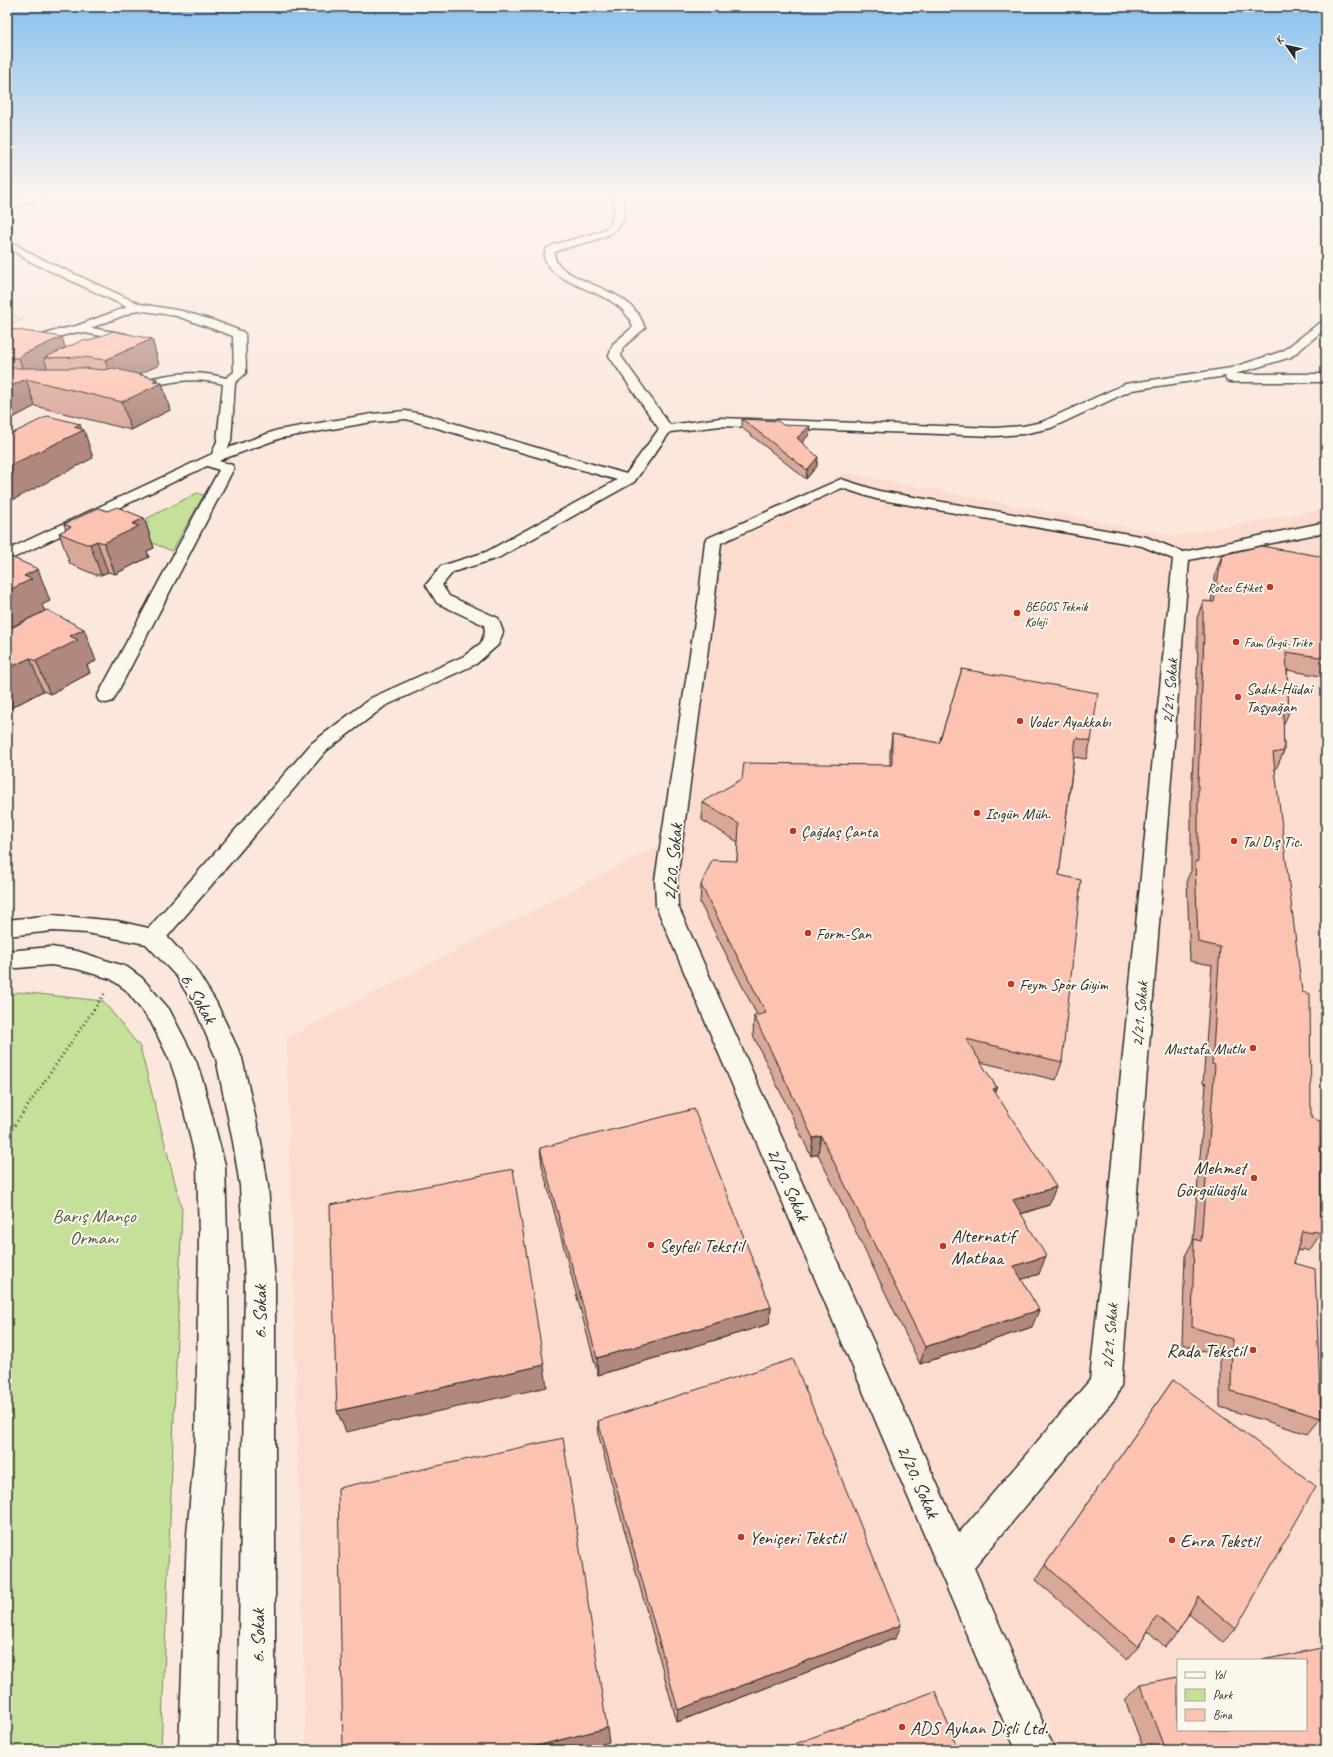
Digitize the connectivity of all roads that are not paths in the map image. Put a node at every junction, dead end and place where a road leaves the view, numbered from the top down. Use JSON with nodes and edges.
{"nodes":[{"id":1,"x":72,"y":277,"type":"edge"},
{"id":2,"x":571,"y":277,"type":"edge"},
{"id":3,"x":137,"y":307,"type":"junction"},
{"id":4,"x":1326,"y":324,"type":"edge"},
{"id":5,"x":78,"y":329,"type":"junction"},
{"id":6,"x":117,"y":349,"type":"edge"},
{"id":7,"x":7,"y":351,"type":"edge"},
{"id":8,"x":1190,"y":378,"type":"junction"},
{"id":9,"x":1326,"y":378,"type":"edge"},
{"id":10,"x":228,"y":382,"type":"junction"},
{"id":11,"x":118,"y":390,"type":"edge"},
{"id":12,"x":666,"y":429,"type":"junction"},
{"id":13,"x":213,"y":459,"type":"junction"},
{"id":14,"x":629,"y":479,"type":"junction"},
{"id":15,"x":1326,"y":527,"type":"edge"},
{"id":16,"x":7,"y":556,"type":"edge"},
{"id":17,"x":1181,"y":557,"type":"junction"},
{"id":18,"x":106,"y":697,"type":"dead end"},
{"id":19,"x":7,"y":928,"type":"edge"},
{"id":20,"x":154,"y":937,"type":"junction"},
{"id":21,"x":7,"y":960,"type":"edge"},
{"id":22,"x":955,"y":1564,"type":"junction"},
{"id":23,"x":198,"y":1750,"type":"edge"},
{"id":24,"x":256,"y":1750,"type":"edge"},
{"id":25,"x":1036,"y":1750,"type":"edge"}],
"edges":[{"from":1,"to":3,"type":"street"},
{"from":2,"to":12,"type":"street"},
{"from":3,"to":5,"type":"street"},
{"from":3,"to":10,"type":"street"},
{"from":4,"to":8,"type":"street"},
{"from":5,"to":6,"type":"street"},
{"from":5,"to":7,"type":"street"},
{"from":8,"to":9,"type":"street"},
{"from":8,"to":12,"type":"street"},
{"from":10,"to":11,"type":"street"},
{"from":10,"to":13,"type":"street"},
{"from":12,"to":14,"type":"street"},
{"from":13,"to":14,"type":"street"},
{"from":13,"to":16,"type":"street"},
{"from":13,"to":18,"type":"street"},
{"from":14,"to":20,"type":"street"},
{"from":15,"to":17,"type":"street"},
{"from":17,"to":22,"type":"street","name":"2/21. Sokak"},
{"from":17,"to":22,"type":"street","name":"2/20. Sokak"},
{"from":19,"to":20,"type":"street"},
{"from":20,"to":24,"type":"street","name":"6. Sokak"},
{"from":21,"to":23,"type":"street"},
{"from":22,"to":25,"type":"street","name":"2/20. Sokak"}]}
